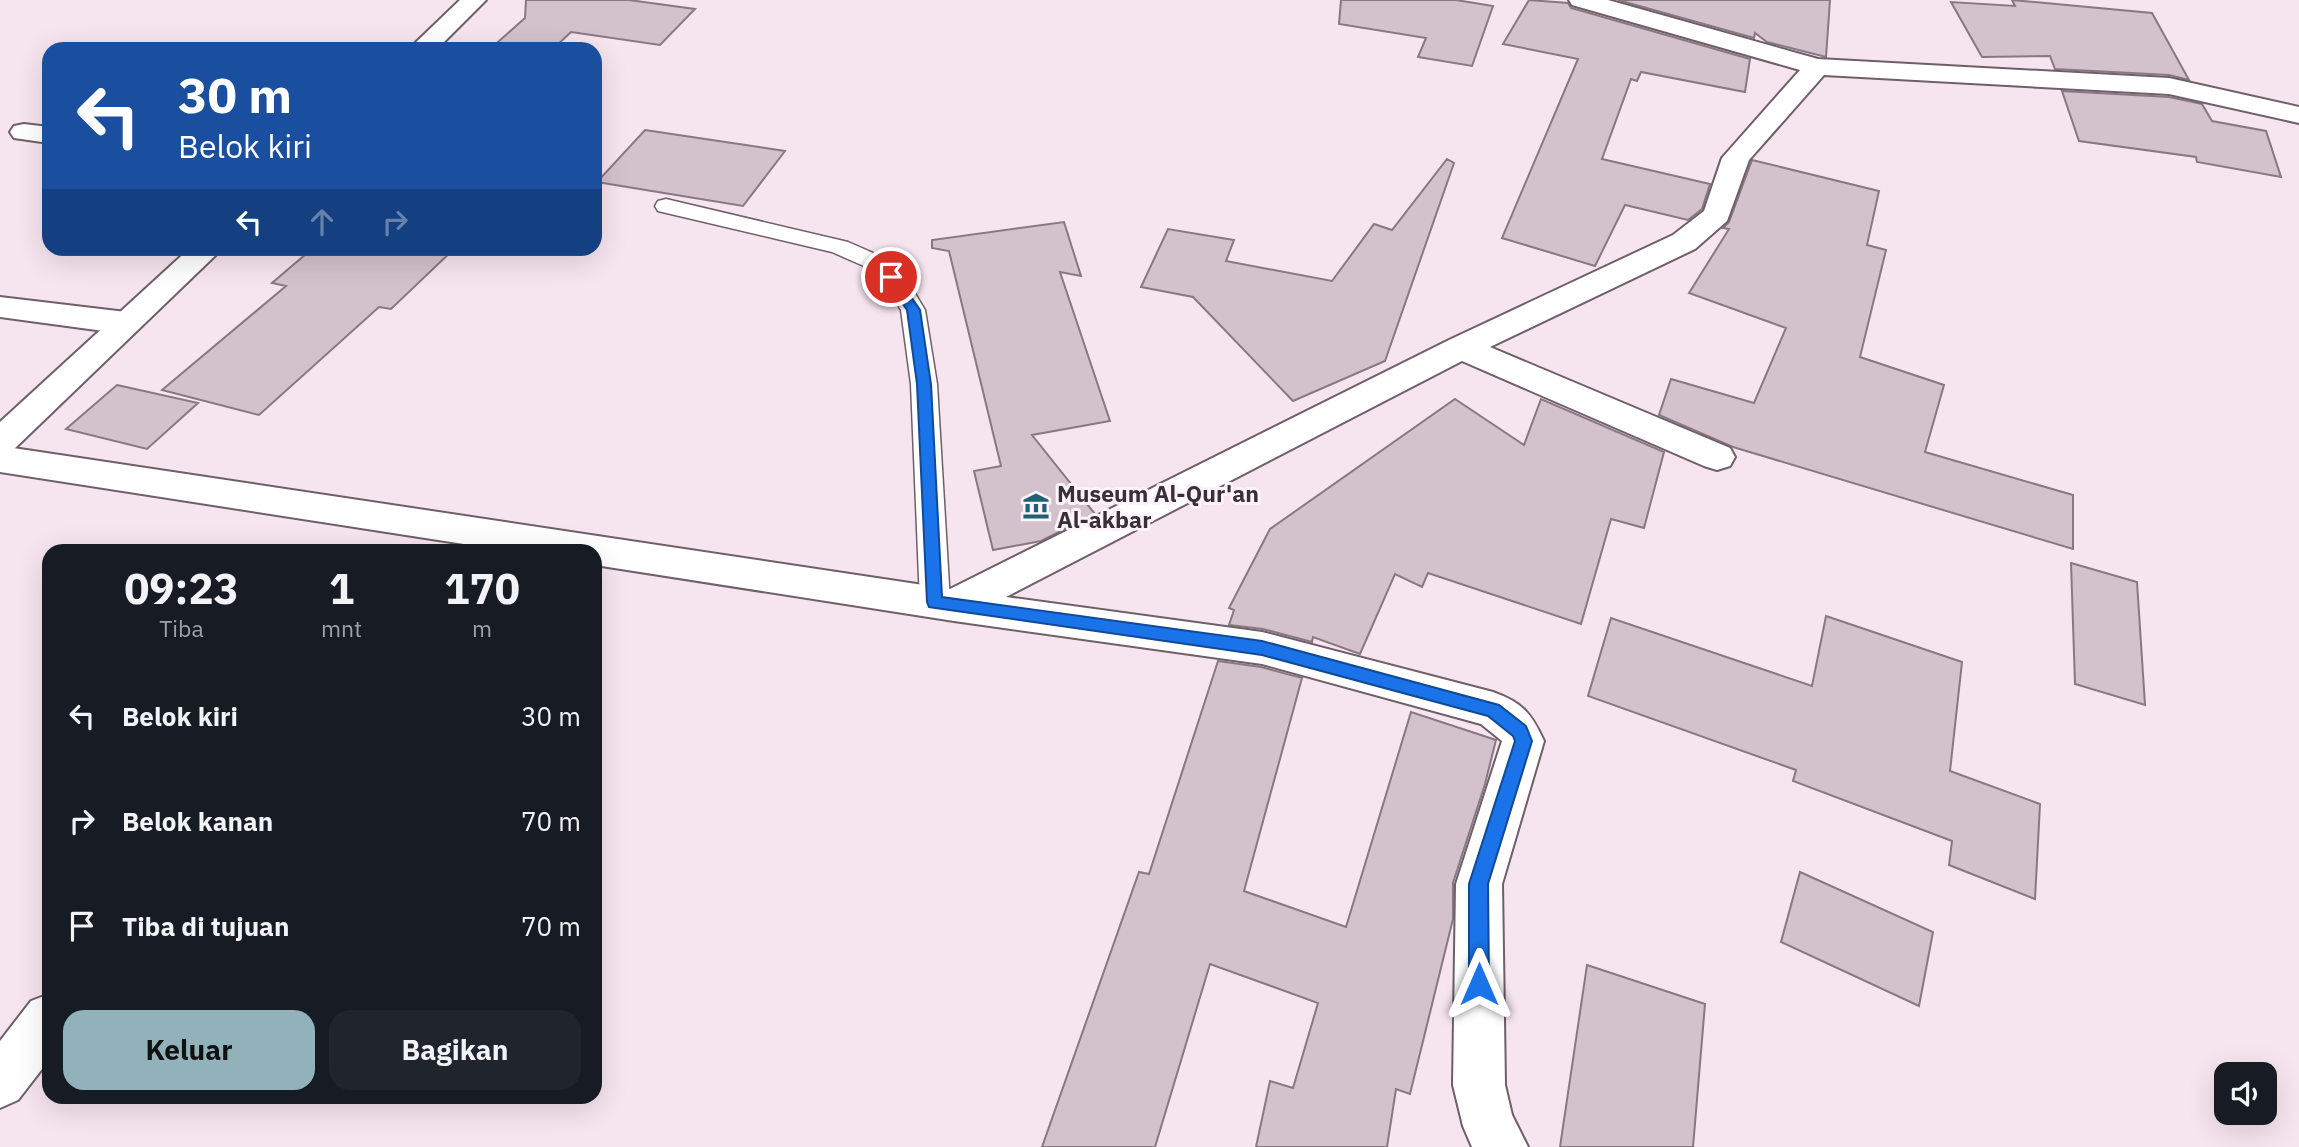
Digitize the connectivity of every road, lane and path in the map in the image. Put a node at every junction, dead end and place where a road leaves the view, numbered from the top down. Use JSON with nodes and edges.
{"nodes":[{"id":1,"x":474,"y":0,"type":"edge"},
{"id":2,"x":1581,"y":0,"type":"edge"},
{"id":3,"x":429,"y":42,"type":"edge"},
{"id":4,"x":1817,"y":67,"type":"junction"},
{"id":5,"x":2299,"y":115,"type":"edge"},
{"id":6,"x":666,"y":206,"type":"dead end"},
{"id":7,"x":199,"y":256,"type":"edge"},
{"id":8,"x":0,"y":307,"type":"edge"},
{"id":9,"x":126,"y":323,"type":"junction"},
{"id":10,"x":1461,"y":348,"type":"junction"},
{"id":11,"x":0,"y":442,"type":"edge"},
{"id":12,"x":1717,"y":457,"type":"dead end"},
{"id":13,"x":0,"y":459,"type":"edge"},
{"id":14,"x":423,"y":538,"type":"edge"},
{"id":15,"x":470,"y":544,"type":"edge"},
{"id":16,"x":602,"y":561,"type":"edge"},
{"id":17,"x":944,"y":604,"type":"junction"},
{"id":18,"x":42,"y":1028,"type":"edge"},
{"id":19,"x":0,"y":1082,"type":"edge"},
{"id":20,"x":1502,"y":1147,"type":"edge"}],
"edges":[{"from":1,"to":3,"type":"street"},
{"from":2,"to":4,"type":"street"},
{"from":4,"to":5,"type":"street"},
{"from":4,"to":10,"type":"street"},
{"from":6,"to":17,"type":"lane"},
{"from":7,"to":9,"type":"street"},
{"from":8,"to":9,"type":"street"},
{"from":9,"to":11,"type":"street"},
{"from":10,"to":12,"type":"street"},
{"from":10,"to":17,"type":"street"},
{"from":13,"to":14,"type":"street"},
{"from":14,"to":15,"type":"street"},
{"from":16,"to":17,"type":"street"},
{"from":17,"to":20,"type":"street"},
{"from":18,"to":19,"type":"street"}]}
